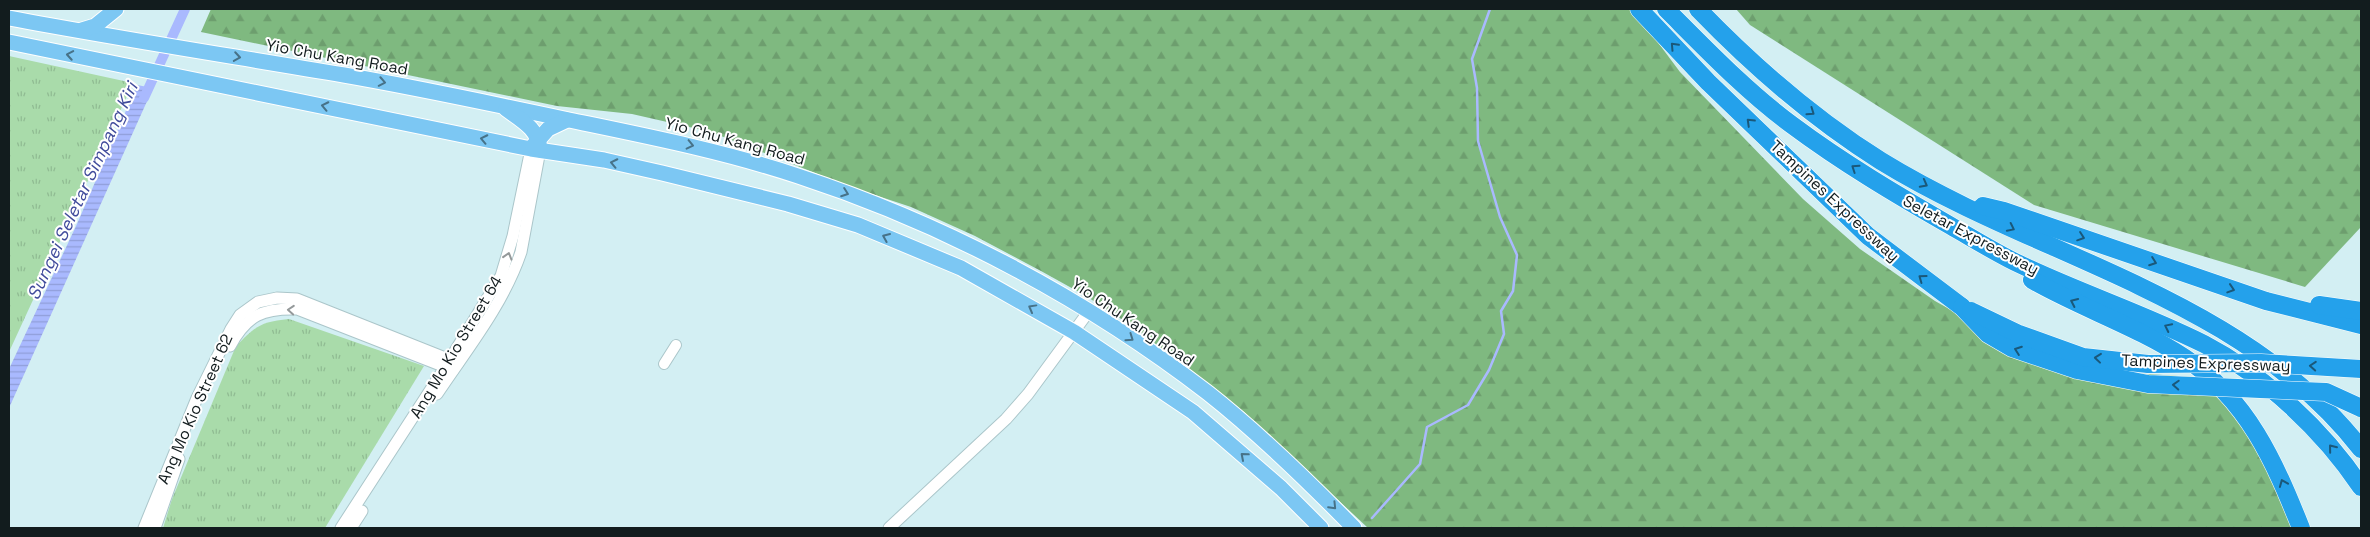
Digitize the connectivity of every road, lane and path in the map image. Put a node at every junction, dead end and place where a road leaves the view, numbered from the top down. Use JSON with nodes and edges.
{"nodes":[{"id":1,"x":18,"y":9,"type":"edge"},
{"id":2,"x":116,"y":9,"type":"edge"},
{"id":3,"x":1639,"y":9,"type":"edge"},
{"id":4,"x":1666,"y":9,"type":"edge"},
{"id":5,"x":1698,"y":9,"type":"edge"},
{"id":6,"x":9,"y":18,"type":"edge"},
{"id":7,"x":40,"y":24,"type":"junction"},
{"id":8,"x":81,"y":30,"type":"junction"},
{"id":9,"x":9,"y":42,"type":"edge"},
{"id":10,"x":26,"y":47,"type":"junction"},
{"id":11,"x":9,"y":52,"type":"edge"},
{"id":12,"x":501,"y":105,"type":"junction"},
{"id":13,"x":567,"y":120,"type":"junction"},
{"id":14,"x":536,"y":146,"type":"junction"},
{"id":15,"x":1967,"y":206,"type":"junction"},
{"id":16,"x":2014,"y":262,"type":"junction"},
{"id":17,"x":2266,"y":301,"type":"junction"},
{"id":18,"x":1962,"y":307,"type":"junction"},
{"id":19,"x":2361,"y":310,"type":"edge"},
{"id":20,"x":1089,"y":311,"type":"junction"},
{"id":21,"x":2361,"y":325,"type":"edge"},
{"id":22,"x":1074,"y":332,"type":"junction"},
{"id":23,"x":676,"y":345,"type":"dead end"},
{"id":24,"x":664,"y":364,"type":"dead end"},
{"id":25,"x":452,"y":365,"type":"junction"},
{"id":26,"x":2361,"y":369,"type":"edge"},
{"id":27,"x":2361,"y":408,"type":"edge"},
{"id":28,"x":2335,"y":416,"type":"junction"},
{"id":29,"x":2361,"y":431,"type":"edge"},
{"id":30,"x":2361,"y":449,"type":"edge"},
{"id":31,"x":2361,"y":487,"type":"edge"},
{"id":32,"x":144,"y":528,"type":"edge"},
{"id":33,"x":155,"y":528,"type":"edge"},
{"id":34,"x":341,"y":528,"type":"edge"},
{"id":35,"x":351,"y":528,"type":"edge"},
{"id":36,"x":890,"y":528,"type":"edge"},
{"id":37,"x":1321,"y":528,"type":"edge"},
{"id":38,"x":1354,"y":528,"type":"edge"},
{"id":39,"x":2301,"y":528,"type":"edge"}],
"edges":[{"from":1,"to":7,"type":"main road"},
{"from":2,"to":8,"type":"main road"},
{"from":18,"to":3,"type":"highway","name":"Tampines Expressway","one_way":true},
{"from":16,"to":4,"type":"highway","name":"Seletar Expressway","one_way":true},
{"from":5,"to":15,"type":"highway","name":"Seletar Expressway","one_way":true},
{"from":6,"to":7,"type":"main road","name":"Yio Chu Kang Road"},
{"from":7,"to":8,"type":"main road","name":"Yio Chu Kang Road"},
{"from":8,"to":12,"type":"main road","name":"Yio Chu Kang Road","one_way":true},
{"from":9,"to":10,"type":"main road"},
{"from":10,"to":11,"type":"main road"},
{"from":14,"to":10,"type":"main road","one_way":true},
{"from":12,"to":13,"type":"main road","name":"Yio Chu Kang Road"},
{"from":12,"to":14,"type":"main road"},
{"from":13,"to":14,"type":"main road"},
{"from":13,"to":20,"type":"main road","name":"Yio Chu Kang Road","one_way":true},
{"from":22,"to":14,"type":"main road","one_way":true},
{"from":14,"to":25,"type":"street","name":"Ang Mo Kio Street 64"},
{"from":15,"to":17,"type":"highway","one_way":true},
{"from":15,"to":28,"type":"highway","name":"Seletar Expressway","one_way":true},
{"from":31,"to":16,"type":"highway","name":"Seletar Expressway","one_way":true},
{"from":39,"to":16,"type":"highway","one_way":true},
{"from":17,"to":19,"type":"highway"},
{"from":17,"to":21,"type":"highway"},
{"from":26,"to":18,"type":"highway","name":"Tampines Expressway","one_way":true,"bridge":true},
{"from":27,"to":18,"type":"highway","one_way":true,"bridge":true},
{"from":20,"to":22,"type":"street"},
{"from":20,"to":38,"type":"main road","name":"Yio Chu Kang Road","one_way":true},
{"from":22,"to":36,"type":"street"},
{"from":37,"to":22,"type":"main road","one_way":true},
{"from":23,"to":24,"type":"street"},
{"from":25,"to":32,"type":"street","name":"Ang Mo Kio Street 62"},
{"from":25,"to":33,"type":"street","name":"Ang Mo Kio Street 62","one_way":true},
{"from":25,"to":34,"type":"street","name":"Ang Mo Kio Street 64"},
{"from":25,"to":35,"type":"street","name":"Ang Mo Kio Street 64"},
{"from":28,"to":29,"type":"highway"},
{"from":28,"to":30,"type":"highway","name":"Seletar Expressway"}]}
